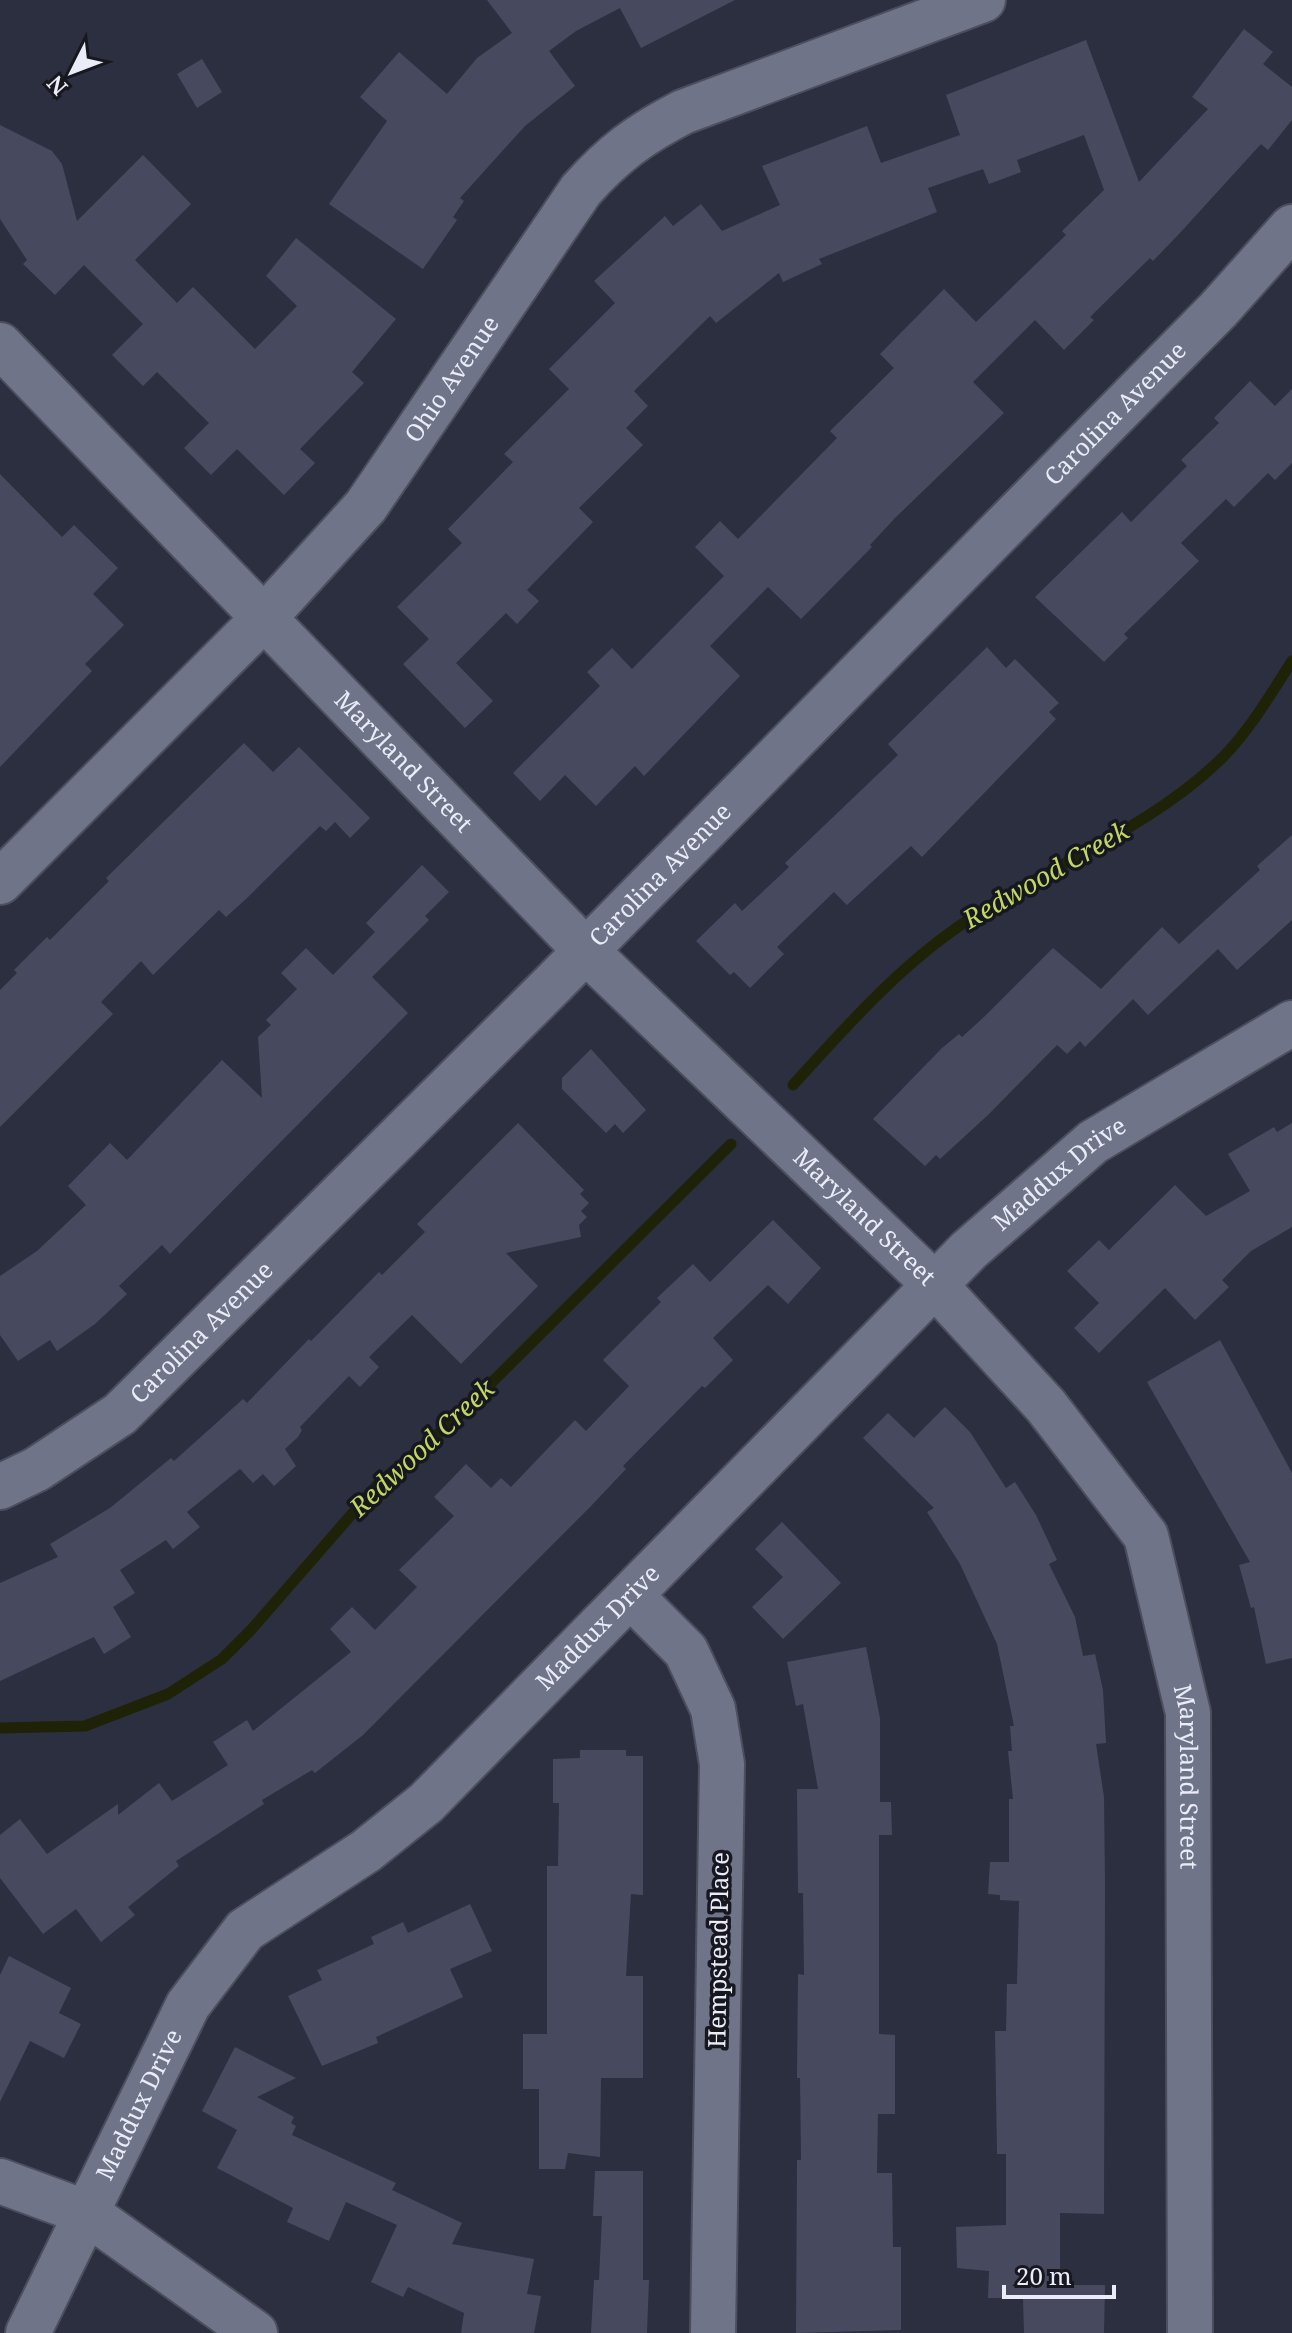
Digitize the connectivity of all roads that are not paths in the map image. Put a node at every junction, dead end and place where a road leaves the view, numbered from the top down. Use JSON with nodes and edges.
{"nodes":[{"id":1,"x":983,"y":0,"type":"edge"},
{"id":2,"x":1292,"y":227,"type":"edge"},
{"id":3,"x":0,"y":345,"type":"edge"},
{"id":4,"x":263,"y":619,"type":"junction"},
{"id":5,"x":0,"y":882,"type":"edge"},
{"id":6,"x":586,"y":951,"type":"junction"},
{"id":7,"x":1292,"y":1023,"type":"edge"},
{"id":8,"x":934,"y":1284,"type":"junction"},
{"id":9,"x":0,"y":1487,"type":"edge"},
{"id":10,"x":631,"y":1596,"type":"junction"},
{"id":11,"x":0,"y":2181,"type":"edge"},
{"id":12,"x":87,"y":2213,"type":"junction"},
{"id":13,"x":28,"y":2333,"type":"edge"},
{"id":14,"x":255,"y":2333,"type":"edge"},
{"id":15,"x":713,"y":2333,"type":"edge"},
{"id":16,"x":1190,"y":2333,"type":"edge"}],
"edges":[{"from":1,"to":4,"type":"street","name":"Ohio Avenue"},
{"from":2,"to":6,"type":"street","name":"Carolina Avenue"},
{"from":3,"to":4,"type":"street","name":"Maryland Street"},
{"from":4,"to":5,"type":"street","name":"Ohio Avenue"},
{"from":4,"to":6,"type":"street","name":"Maryland Street"},
{"from":6,"to":8,"type":"street","name":"Maryland Street"},
{"from":6,"to":9,"type":"street","name":"Carolina Avenue"},
{"from":7,"to":8,"type":"street","name":"Maddux Drive"},
{"from":8,"to":10,"type":"street","name":"Maddux Drive"},
{"from":8,"to":16,"type":"street","name":"Maryland Street"},
{"from":10,"to":12,"type":"street","name":"Maddux Drive"},
{"from":10,"to":15,"type":"street","name":"Hempstead Place"},
{"from":11,"to":12,"type":"street"},
{"from":12,"to":13,"type":"street","name":"Maddux Drive"},
{"from":12,"to":14,"type":"street"}]}
